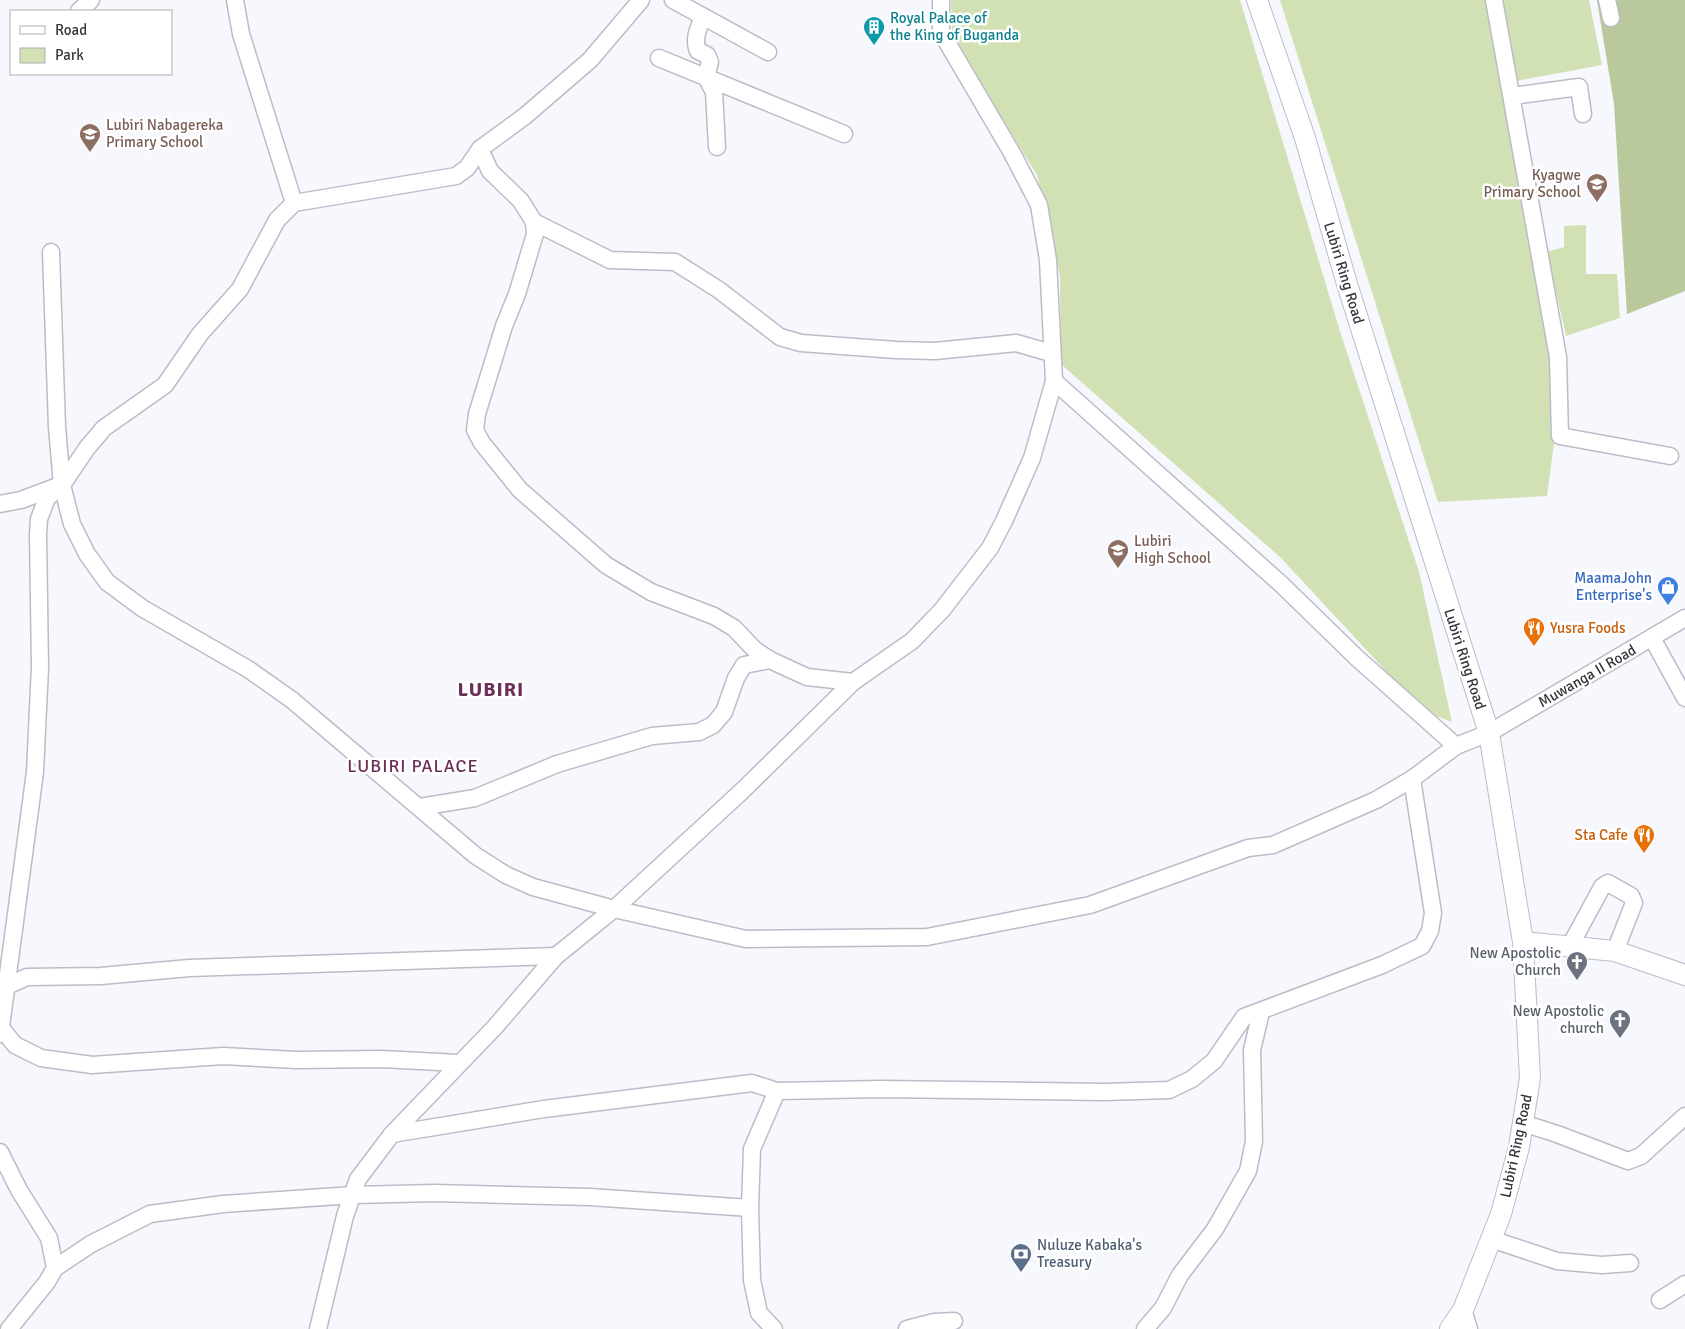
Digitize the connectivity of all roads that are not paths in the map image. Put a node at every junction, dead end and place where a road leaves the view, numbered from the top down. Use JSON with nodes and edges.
{"nodes":[{"id":1,"x":91,"y":0,"type":"edge"},
{"id":2,"x":234,"y":0,"type":"edge"},
{"id":3,"x":641,"y":0,"type":"edge"},
{"id":4,"x":673,"y":0,"type":"edge"},
{"id":5,"x":941,"y":0,"type":"edge"},
{"id":6,"x":1257,"y":0,"type":"edge"},
{"id":7,"x":1494,"y":0,"type":"edge"},
{"id":8,"x":1607,"y":0,"type":"edge"},
{"id":9,"x":80,"y":10,"type":"edge"},
{"id":10,"x":703,"y":18,"type":"junction"},
{"id":11,"x":1611,"y":18,"type":"dead end"},
{"id":12,"x":768,"y":52,"type":"dead end"},
{"id":13,"x":659,"y":58,"type":"dead end"},
{"id":14,"x":706,"y":77,"type":"junction"},
{"id":15,"x":1512,"y":96,"type":"junction"},
{"id":16,"x":1583,"y":114,"type":"dead end"},
{"id":17,"x":844,"y":134,"type":"dead end"},
{"id":18,"x":717,"y":147,"type":"dead end"},
{"id":19,"x":480,"y":149,"type":"junction"},
{"id":20,"x":294,"y":203,"type":"junction"},
{"id":21,"x":534,"y":222,"type":"junction"},
{"id":22,"x":52,"y":252,"type":"dead end"},
{"id":23,"x":1051,"y":353,"type":"junction"},
{"id":24,"x":1054,"y":381,"type":"junction"},
{"id":25,"x":1670,"y":456,"type":"dead end"},
{"id":26,"x":62,"y":485,"type":"junction"},
{"id":27,"x":0,"y":504,"type":"edge"},
{"id":28,"x":1685,"y":618,"type":"edge"},
{"id":29,"x":1652,"y":638,"type":"junction"},
{"id":30,"x":770,"y":660,"type":"junction"},
{"id":31,"x":854,"y":682,"type":"junction"},
{"id":32,"x":1685,"y":698,"type":"edge"},
{"id":33,"x":1489,"y":733,"type":"junction"},
{"id":34,"x":1456,"y":746,"type":"junction"},
{"id":35,"x":1412,"y":779,"type":"junction"},
{"id":36,"x":420,"y":808,"type":"junction"},
{"id":37,"x":614,"y":909,"type":"junction"},
{"id":38,"x":1523,"y":942,"type":"junction"},
{"id":39,"x":1570,"y":946,"type":"junction"},
{"id":40,"x":1615,"y":951,"type":"junction"},
{"id":41,"x":556,"y":956,"type":"junction"},
{"id":42,"x":1685,"y":976,"type":"edge"},
{"id":43,"x":7,"y":986,"type":"junction"},
{"id":44,"x":1261,"y":1012,"type":"junction"},
{"id":45,"x":0,"y":1031,"type":"edge"},
{"id":46,"x":458,"y":1063,"type":"junction"},
{"id":47,"x":777,"y":1091,"type":"junction"},
{"id":48,"x":1685,"y":1116,"type":"edge"},
{"id":49,"x":1523,"y":1124,"type":"junction"},
{"id":50,"x":392,"y":1134,"type":"junction"},
{"id":51,"x":0,"y":1152,"type":"edge"},
{"id":52,"x":353,"y":1195,"type":"junction"},
{"id":53,"x":750,"y":1208,"type":"junction"},
{"id":54,"x":1491,"y":1239,"type":"junction"},
{"id":55,"x":1630,"y":1264,"type":"dead end"},
{"id":56,"x":55,"y":1268,"type":"junction"},
{"id":57,"x":1685,"y":1284,"type":"edge"},
{"id":58,"x":1660,"y":1300,"type":"dead end"},
{"id":59,"x":1466,"y":1320,"type":"edge"},
{"id":60,"x":954,"y":1321,"type":"dead end"},
{"id":61,"x":9,"y":1329,"type":"edge"},
{"id":62,"x":318,"y":1329,"type":"edge"},
{"id":63,"x":774,"y":1329,"type":"edge"},
{"id":64,"x":907,"y":1329,"type":"edge"},
{"id":65,"x":1145,"y":1329,"type":"edge"},
{"id":66,"x":1450,"y":1329,"type":"edge"}],
"edges":[{"from":1,"to":9,"type":"street"},
{"from":2,"to":20,"type":"street"},
{"from":3,"to":19,"type":"street"},
{"from":4,"to":10,"type":"street"},
{"from":5,"to":23,"type":"street"},
{"from":6,"to":33,"type":"main road","name":"Lubiri Ring Road"},
{"from":7,"to":15,"type":"street"},
{"from":8,"to":11,"type":"street"},
{"from":10,"to":12,"type":"street"},
{"from":10,"to":14,"type":"street"},
{"from":13,"to":14,"type":"street"},
{"from":14,"to":17,"type":"street"},
{"from":14,"to":18,"type":"street"},
{"from":15,"to":16,"type":"street"},
{"from":15,"to":25,"type":"street"},
{"from":19,"to":20,"type":"street"},
{"from":19,"to":21,"type":"street"},
{"from":20,"to":26,"type":"street"},
{"from":21,"to":23,"type":"street"},
{"from":21,"to":30,"type":"street"},
{"from":22,"to":26,"type":"street","name":"Muwanga II Road"},
{"from":23,"to":24,"type":"street"},
{"from":24,"to":31,"type":"street"},
{"from":24,"to":34,"type":"street"},
{"from":26,"to":27,"type":"street"},
{"from":26,"to":36,"type":"street","name":"Muwanga II Road"},
{"from":26,"to":43,"type":"street"},
{"from":28,"to":29,"type":"street","name":"Muwanga II Road"},
{"from":29,"to":32,"type":"street"},
{"from":29,"to":33,"type":"street","name":"Muwanga II Road"},
{"from":30,"to":31,"type":"street"},
{"from":30,"to":36,"type":"street"},
{"from":31,"to":37,"type":"street"},
{"from":33,"to":34,"type":"street","name":"Muwanga II Road"},
{"from":33,"to":38,"type":"main road","name":"Lubiri Ring Road"},
{"from":34,"to":35,"type":"street","name":"Muwanga II Road"},
{"from":35,"to":37,"type":"street","name":"Muwanga II Road"},
{"from":35,"to":44,"type":"street"},
{"from":36,"to":37,"type":"street","name":"Muwanga II Road"},
{"from":37,"to":41,"type":"street"},
{"from":38,"to":39,"type":"main road"},
{"from":38,"to":49,"type":"main road","name":"Lubiri Ring Road"},
{"from":39,"to":40,"type":"main road"},
{"from":39,"to":40,"type":"street"},
{"from":40,"to":42,"type":"main road"},
{"from":41,"to":43,"type":"street"},
{"from":41,"to":46,"type":"street"},
{"from":43,"to":45,"type":"street"},
{"from":44,"to":47,"type":"street"},
{"from":44,"to":65,"type":"street"},
{"from":45,"to":46,"type":"street"},
{"from":46,"to":50,"type":"street"},
{"from":47,"to":50,"type":"street"},
{"from":47,"to":53,"type":"street"},
{"from":48,"to":49,"type":"street"},
{"from":49,"to":54,"type":"main road","name":"Lubiri Ring Road"},
{"from":50,"to":52,"type":"street"},
{"from":51,"to":56,"type":"street"},
{"from":52,"to":53,"type":"street"},
{"from":52,"to":56,"type":"street"},
{"from":52,"to":62,"type":"street"},
{"from":53,"to":63,"type":"street"},
{"from":54,"to":55,"type":"street"},
{"from":54,"to":59,"type":"main road","name":"Lubiri Ring Road"},
{"from":56,"to":61,"type":"street"},
{"from":57,"to":58,"type":"street"},
{"from":59,"to":66,"type":"main road","name":"Lubiri Ring Road"},
{"from":60,"to":64,"type":"street"}]}
